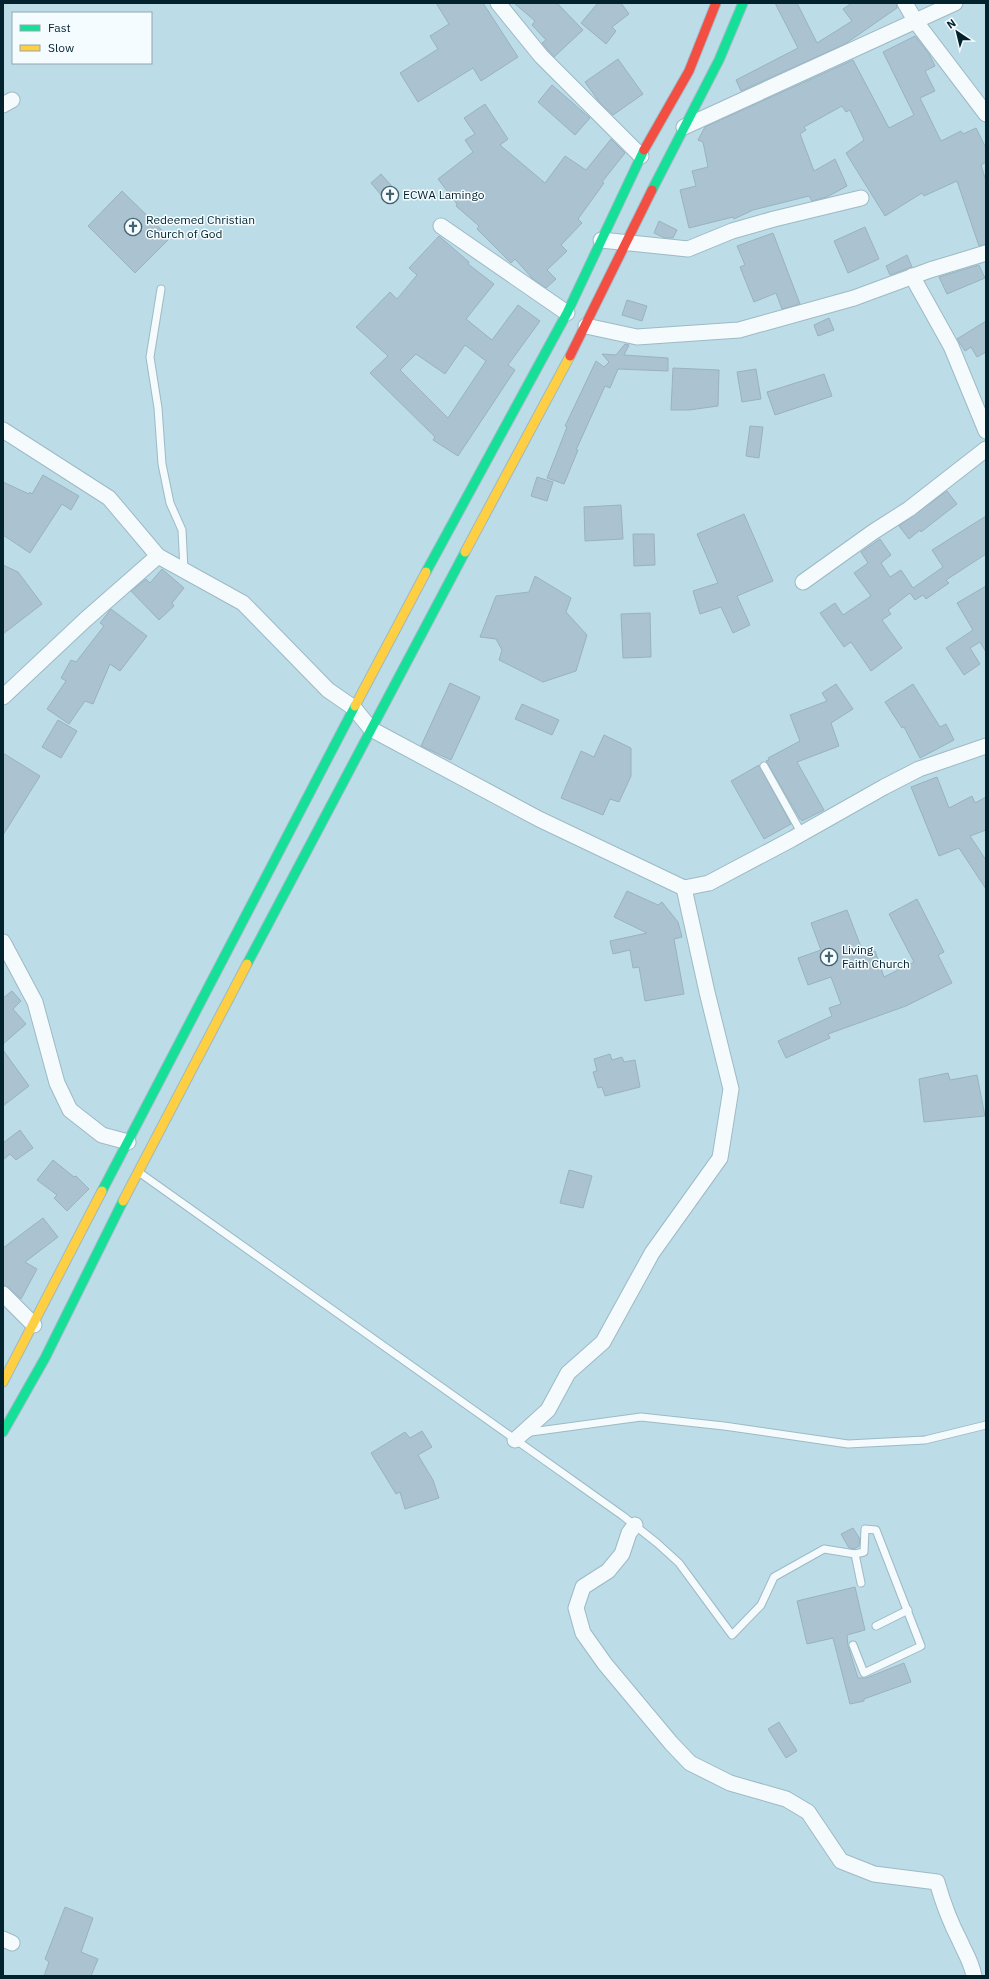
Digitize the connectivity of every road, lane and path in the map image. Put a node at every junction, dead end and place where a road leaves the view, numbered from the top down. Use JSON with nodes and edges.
{"nodes":[{"id":1,"x":498,"y":3,"type":"edge"},
{"id":2,"x":716,"y":3,"type":"edge"},
{"id":3,"x":743,"y":3,"type":"edge"},
{"id":4,"x":905,"y":3,"type":"edge"},
{"id":5,"x":955,"y":3,"type":"edge"},
{"id":6,"x":916,"y":22,"type":"junction"},
{"id":7,"x":986,"y":114,"type":"edge"},
{"id":8,"x":684,"y":127,"type":"junction"},
{"id":9,"x":641,"y":156,"type":"junction"},
{"id":10,"x":861,"y":198,"type":"dead end"},
{"id":11,"x":441,"y":226,"type":"dead end"},
{"id":12,"x":601,"y":240,"type":"junction"},
{"id":13,"x":624,"y":243,"type":"junction"},
{"id":14,"x":986,"y":253,"type":"edge"},
{"id":15,"x":912,"y":276,"type":"junction"},
{"id":16,"x":161,"y":290,"type":"dead end"},
{"id":17,"x":568,"y":313,"type":"junction"},
{"id":18,"x":586,"y":326,"type":"junction"},
{"id":19,"x":3,"y":430,"type":"edge"},
{"id":20,"x":986,"y":431,"type":"edge"},
{"id":21,"x":986,"y":449,"type":"edge"},
{"id":22,"x":158,"y":556,"type":"junction"},
{"id":23,"x":184,"y":570,"type":"junction"},
{"id":24,"x":803,"y":582,"type":"dead end"},
{"id":25,"x":3,"y":697,"type":"edge"},
{"id":26,"x":354,"y":708,"type":"junction"},
{"id":27,"x":371,"y":729,"type":"junction"},
{"id":28,"x":986,"y":746,"type":"edge"},
{"id":29,"x":764,"y":766,"type":"dead end"},
{"id":30,"x":802,"y":834,"type":"junction"},
{"id":31,"x":684,"y":888,"type":"junction"},
{"id":32,"x":3,"y":942,"type":"edge"},
{"id":33,"x":128,"y":1142,"type":"junction"},
{"id":34,"x":138,"y":1171,"type":"junction"},
{"id":35,"x":3,"y":1294,"type":"edge"},
{"id":36,"x":34,"y":1325,"type":"junction"},
{"id":37,"x":3,"y":1382,"type":"edge"},
{"id":38,"x":986,"y":1425,"type":"edge"},
{"id":39,"x":3,"y":1432,"type":"edge"},
{"id":40,"x":515,"y":1440,"type":"junction"},
{"id":41,"x":635,"y":1525,"type":"junction"},
{"id":42,"x":855,"y":1554,"type":"junction"},
{"id":43,"x":861,"y":1583,"type":"dead end"},
{"id":44,"x":908,"y":1610,"type":"junction"},
{"id":45,"x":876,"y":1626,"type":"dead end"},
{"id":46,"x":853,"y":1645,"type":"dead end"},
{"id":47,"x":974,"y":1976,"type":"edge"}],
"edges":[{"from":1,"to":9,"type":"street"},
{"from":2,"to":9,"type":"main road"},
{"from":3,"to":8,"type":"main road"},
{"from":4,"to":6,"type":"street"},
{"from":5,"to":6,"type":"street"},
{"from":6,"to":7,"type":"street"},
{"from":6,"to":8,"type":"street"},
{"from":8,"to":13,"type":"main road"},
{"from":9,"to":12,"type":"main road"},
{"from":10,"to":13,"type":"street"},
{"from":11,"to":17,"type":"street"},
{"from":12,"to":13,"type":"street"},
{"from":12,"to":17,"type":"main road"},
{"from":13,"to":18,"type":"main road"},
{"from":14,"to":15,"type":"street"},
{"from":15,"to":18,"type":"street"},
{"from":15,"to":20,"type":"street"},
{"from":16,"to":23,"type":"lane"},
{"from":17,"to":26,"type":"main road"},
{"from":18,"to":27,"type":"main road"},
{"from":19,"to":22,"type":"street"},
{"from":21,"to":24,"type":"street"},
{"from":22,"to":23,"type":"street"},
{"from":22,"to":25,"type":"street"},
{"from":23,"to":26,"type":"street"},
{"from":26,"to":27,"type":"street"},
{"from":26,"to":33,"type":"main road"},
{"from":27,"to":31,"type":"street"},
{"from":27,"to":34,"type":"main road"},
{"from":28,"to":30,"type":"street"},
{"from":29,"to":30,"type":"lane"},
{"from":30,"to":31,"type":"street"},
{"from":31,"to":40,"type":"street"},
{"from":32,"to":33,"type":"street"},
{"from":33,"to":36,"type":"main road"},
{"from":34,"to":39,"type":"main road"},
{"from":34,"to":40,"type":"lane"},
{"from":35,"to":36,"type":"street"},
{"from":36,"to":37,"type":"main road"},
{"from":38,"to":40,"type":"lane"},
{"from":40,"to":41,"type":"lane"},
{"from":41,"to":42,"type":"lane"},
{"from":41,"to":47,"type":"street"},
{"from":42,"to":43,"type":"lane"},
{"from":42,"to":44,"type":"lane"},
{"from":44,"to":45,"type":"lane"},
{"from":44,"to":46,"type":"lane"}]}
